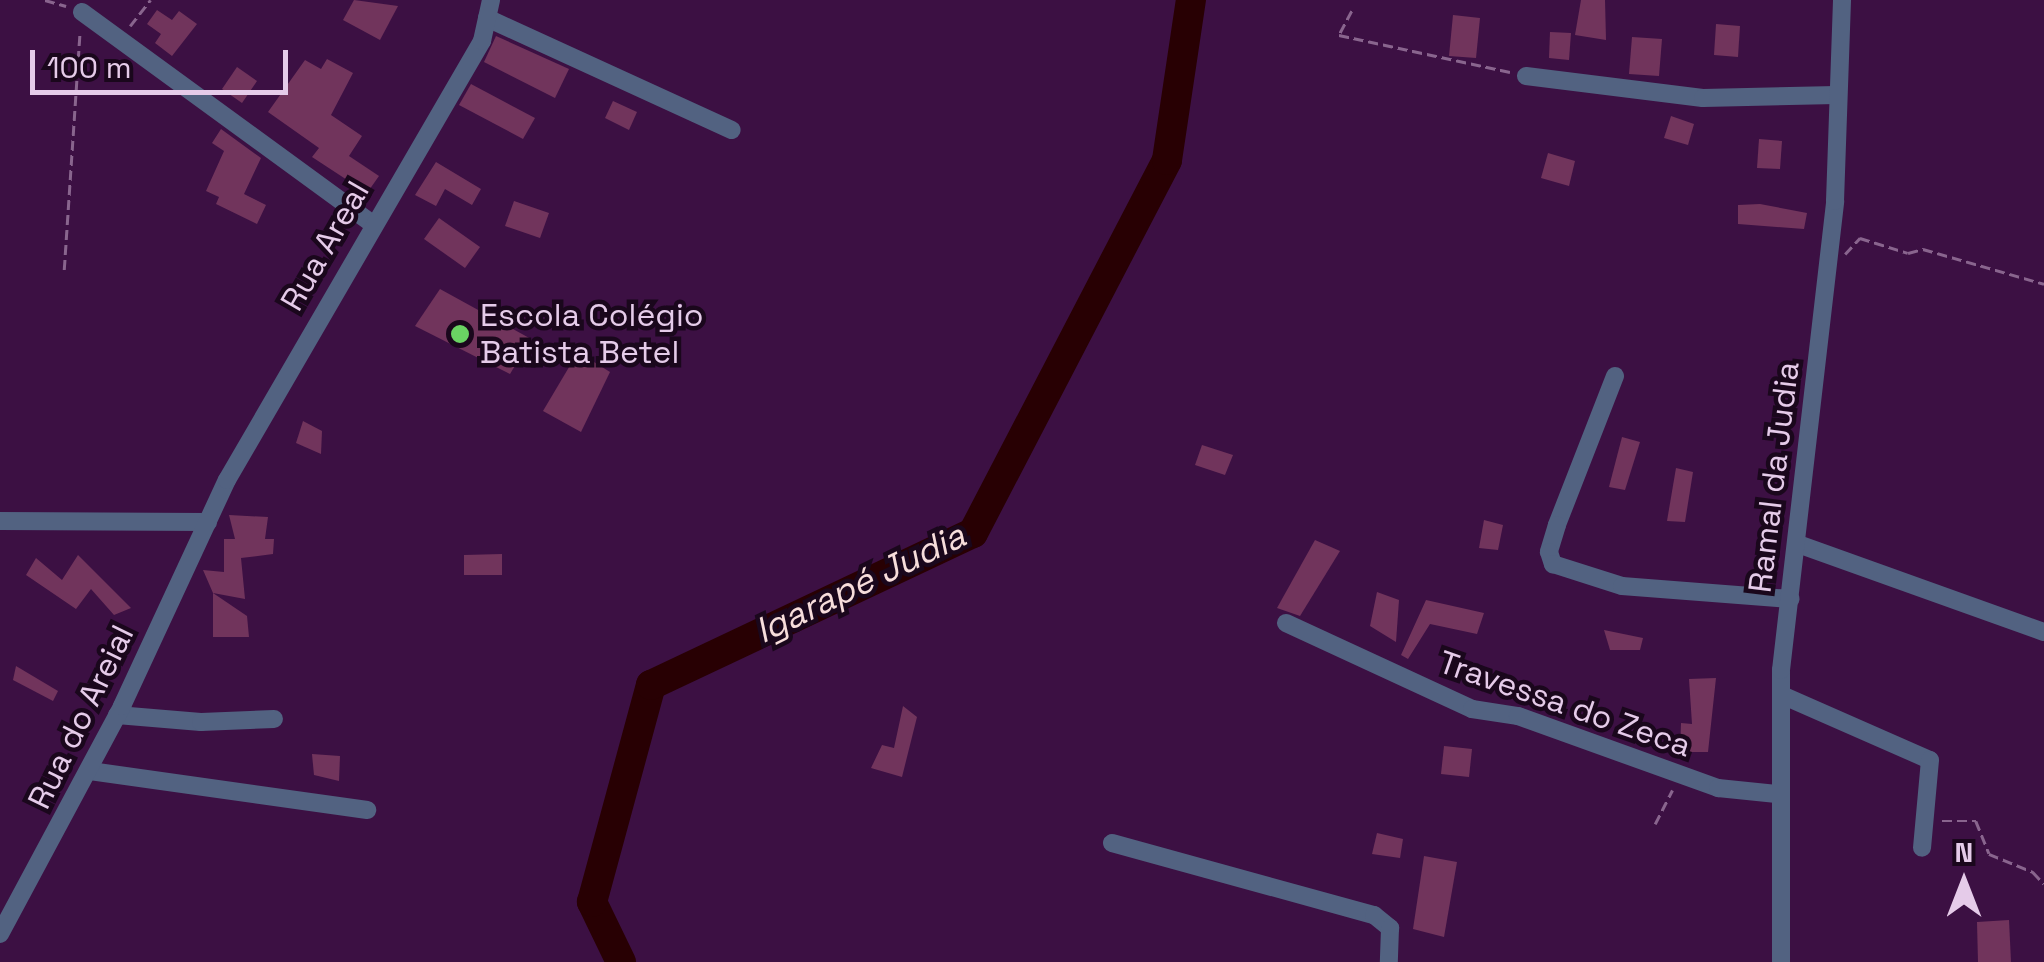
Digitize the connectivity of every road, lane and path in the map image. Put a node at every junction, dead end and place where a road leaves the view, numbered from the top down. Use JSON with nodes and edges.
{"nodes":[{"id":1,"x":45,"y":0,"type":"edge"},
{"id":2,"x":150,"y":0,"type":"edge"},
{"id":3,"x":1842,"y":0,"type":"edge"},
{"id":4,"x":489,"y":9,"type":"edge"},
{"id":5,"x":1352,"y":11,"type":"dead end"},
{"id":6,"x":82,"y":12,"type":"junction"},
{"id":7,"x":120,"y":39,"type":"junction"},
{"id":8,"x":1526,"y":76,"type":"joint"},
{"id":9,"x":1836,"y":95,"type":"junction"},
{"id":10,"x":732,"y":130,"type":"dead end"},
{"id":11,"x":371,"y":223,"type":"junction"},
{"id":12,"x":1829,"y":251,"type":"junction"},
{"id":13,"x":64,"y":270,"type":"dead end"},
{"id":14,"x":2044,"y":284,"type":"edge"},
{"id":15,"x":1616,"y":376,"type":"dead end"},
{"id":16,"x":0,"y":521,"type":"edge"},
{"id":17,"x":208,"y":522,"type":"junction"},
{"id":18,"x":1798,"y":544,"type":"junction"},
{"id":19,"x":1790,"y":599,"type":"junction"},
{"id":20,"x":1286,"y":624,"type":"dead end"},
{"id":21,"x":2044,"y":632,"type":"edge"},
{"id":22,"x":1784,"y":696,"type":"junction"},
{"id":23,"x":117,"y":714,"type":"junction"},
{"id":24,"x":274,"y":719,"type":"dead end"},
{"id":25,"x":90,"y":771,"type":"junction"},
{"id":26,"x":1674,"y":774,"type":"junction"},
{"id":27,"x":1777,"y":794,"type":"junction"},
{"id":28,"x":367,"y":810,"type":"dead end"},
{"id":29,"x":1927,"y":821,"type":"junction"},
{"id":30,"x":1655,"y":824,"type":"dead end"},
{"id":31,"x":1112,"y":843,"type":"dead end"},
{"id":32,"x":1922,"y":848,"type":"dead end"},
{"id":33,"x":2044,"y":884,"type":"edge"},
{"id":34,"x":0,"y":934,"type":"edge"},
{"id":35,"x":1389,"y":962,"type":"edge"},
{"id":36,"x":1781,"y":962,"type":"edge"}],
"edges":[{"from":1,"to":6,"type":"path"},
{"from":2,"to":7,"type":"path"},
{"from":3,"to":9,"type":"street","name":"Ramal da Judia"},
{"from":4,"to":10,"type":"street"},
{"from":4,"to":11,"type":"street","name":"Rua Areal"},
{"from":5,"to":8,"type":"path"},
{"from":6,"to":7,"type":"street"},
{"from":6,"to":13,"type":"path"},
{"from":7,"to":11,"type":"street"},
{"from":8,"to":9,"type":"street"},
{"from":9,"to":12,"type":"street","name":"Ramal da Judia"},
{"from":11,"to":17,"type":"street","name":"Rua Areal"},
{"from":12,"to":14,"type":"path"},
{"from":12,"to":18,"type":"street","name":"Ramal da Judia"},
{"from":15,"to":19,"type":"street"},
{"from":16,"to":17,"type":"street"},
{"from":17,"to":23,"type":"street","name":"Rua do Areial"},
{"from":18,"to":19,"type":"street","name":"Ramal da Judia"},
{"from":18,"to":21,"type":"street"},
{"from":19,"to":22,"type":"street","name":"Ramal da Judia"},
{"from":20,"to":26,"type":"street","name":"Travessa do Zeca"},
{"from":22,"to":27,"type":"street","name":"Ramal da Judia"},
{"from":22,"to":29,"type":"street"},
{"from":23,"to":24,"type":"street"},
{"from":23,"to":25,"type":"street","name":"Rua do Areial"},
{"from":25,"to":28,"type":"street"},
{"from":25,"to":34,"type":"street","name":"Rua do Areial"},
{"from":26,"to":27,"type":"street","name":"Travessa do Zeca"},
{"from":26,"to":30,"type":"path"},
{"from":27,"to":36,"type":"street","name":"Ramal da Judia"},
{"from":29,"to":32,"type":"street"},
{"from":29,"to":33,"type":"path"},
{"from":31,"to":35,"type":"street"}]}
